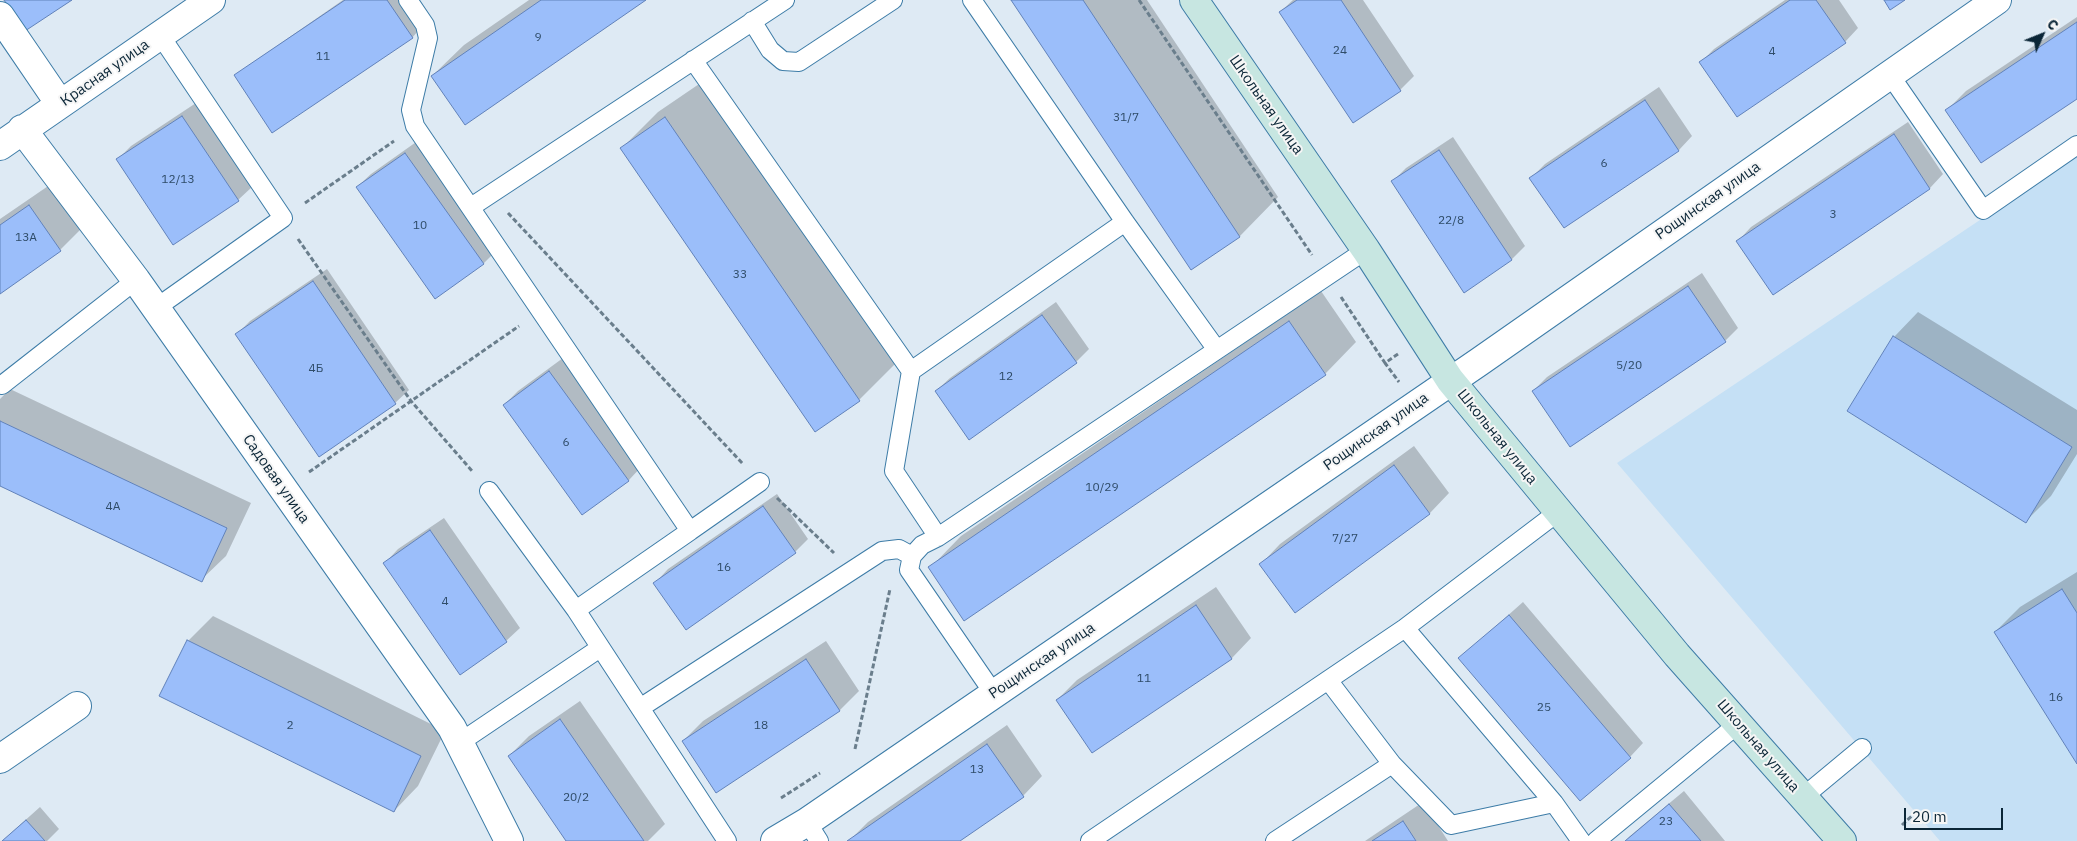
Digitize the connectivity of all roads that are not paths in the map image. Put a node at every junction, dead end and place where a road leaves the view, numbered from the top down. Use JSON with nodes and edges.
{"nodes":[{"id":1,"x":211,"y":0,"type":"edge"},
{"id":2,"x":408,"y":0,"type":"edge"},
{"id":3,"x":785,"y":0,"type":"edge"},
{"id":4,"x":893,"y":0,"type":"edge"},
{"id":5,"x":972,"y":0,"type":"edge"},
{"id":6,"x":1194,"y":0,"type":"edge"},
{"id":7,"x":1997,"y":0,"type":"edge"},
{"id":8,"x":0,"y":16,"type":"edge"},
{"id":9,"x":752,"y":21,"type":"junction"},
{"id":10,"x":160,"y":35,"type":"junction"},
{"id":11,"x":693,"y":60,"type":"junction"},
{"id":12,"x":1890,"y":74,"type":"junction"},
{"id":13,"x":60,"y":104,"type":"junction"},
{"id":14,"x":22,"y":129,"type":"junction"},
{"id":15,"x":2077,"y":145,"type":"edge"},
{"id":16,"x":0,"y":146,"type":"edge"},
{"id":17,"x":471,"y":207,"type":"junction"},
{"id":18,"x":1125,"y":222,"type":"junction"},
{"id":19,"x":1366,"y":250,"type":"junction"},
{"id":20,"x":136,"y":280,"type":"junction"},
{"id":21,"x":156,"y":308,"type":"junction"},
{"id":22,"x":1217,"y":350,"type":"junction"},
{"id":23,"x":911,"y":371,"type":"junction"},
{"id":24,"x":1450,"y":380,"type":"junction"},
{"id":25,"x":2,"y":386,"type":"dead end"},
{"id":26,"x":760,"y":482,"type":"road end"},
{"id":27,"x":489,"y":491,"type":"road end"},
{"id":28,"x":1558,"y":512,"type":"junction"},
{"id":29,"x":690,"y":531,"type":"junction"},
{"id":30,"x":938,"y":537,"type":"junction"},
{"id":31,"x":906,"y":552,"type":"junction"},
{"id":32,"x":576,"y":610,"type":"junction"},
{"id":33,"x":1405,"y":628,"type":"junction"},
{"id":34,"x":600,"y":648,"type":"junction"},
{"id":35,"x":1328,"y":680,"type":"junction"},
{"id":36,"x":994,"y":694,"type":"junction"},
{"id":37,"x":77,"y":706,"type":"dead end"},
{"id":38,"x":640,"y":708,"type":"junction"},
{"id":39,"x":1738,"y":724,"type":"junction"},
{"id":40,"x":459,"y":743,"type":"junction"},
{"id":41,"x":1862,"y":748,"type":"dead end"},
{"id":42,"x":0,"y":759,"type":"edge"},
{"id":43,"x":1392,"y":764,"type":"junction"},
{"id":44,"x":1803,"y":798,"type":"junction"},
{"id":45,"x":1554,"y":803,"type":"junction"},
{"id":46,"x":813,"y":831,"type":"edge"},
{"id":47,"x":1111,"y":836,"type":"edge"},
{"id":48,"x":509,"y":841,"type":"edge"},
{"id":49,"x":728,"y":841,"type":"edge"},
{"id":50,"x":775,"y":841,"type":"edge"},
{"id":51,"x":1090,"y":841,"type":"edge"},
{"id":52,"x":1275,"y":841,"type":"edge"},
{"id":53,"x":1581,"y":841,"type":"edge"},
{"id":54,"x":1596,"y":841,"type":"edge"},
{"id":55,"x":1842,"y":841,"type":"edge"}],
"edges":[{"from":1,"to":10,"type":"street","name":"Красная улица"},
{"from":2,"to":17,"type":"lane"},
{"from":3,"to":9,"type":"lane"},
{"from":4,"to":9,"type":"lane"},
{"from":5,"to":18,"type":"lane"},
{"from":6,"to":19,"type":"street","name":"Школьная улица"},
{"from":7,"to":12,"type":"street","name":"Рощинская улица"},
{"from":8,"to":13,"type":"street"},
{"from":9,"to":11,"type":"lane"},
{"from":10,"to":13,"type":"street","name":"Красная улица"},
{"from":10,"to":21,"type":"lane"},
{"from":11,"to":17,"type":"lane"},
{"from":11,"to":23,"type":"lane"},
{"from":12,"to":15,"type":"lane"},
{"from":12,"to":24,"type":"street","name":"Рощинская улица"},
{"from":13,"to":14,"type":"street","name":"Красная улица"},
{"from":14,"to":16,"type":"street","name":"Красная улица"},
{"from":14,"to":20,"type":"street","name":"Садовая улица"},
{"from":17,"to":29,"type":"lane"},
{"from":18,"to":22,"type":"lane"},
{"from":18,"to":23,"type":"lane"},
{"from":19,"to":22,"type":"lane"},
{"from":19,"to":24,"type":"street","name":"Школьная улица"},
{"from":20,"to":21,"type":"street","name":"Садовая улица"},
{"from":20,"to":25,"type":"lane"},
{"from":21,"to":40,"type":"street","name":"Садовая улица"},
{"from":22,"to":30,"type":"lane"},
{"from":23,"to":30,"type":"lane"},
{"from":24,"to":28,"type":"street","name":"Школьная улица"},
{"from":24,"to":36,"type":"street","name":"Рощинская улица"},
{"from":26,"to":29,"type":"lane"},
{"from":27,"to":32,"type":"lane"},
{"from":28,"to":33,"type":"lane"},
{"from":28,"to":39,"type":"street","name":"Школьная улица"},
{"from":29,"to":32,"type":"lane"},
{"from":30,"to":31,"type":"lane"},
{"from":31,"to":36,"type":"lane"},
{"from":31,"to":38,"type":"lane"},
{"from":32,"to":34,"type":"lane"},
{"from":33,"to":35,"type":"lane"},
{"from":33,"to":45,"type":"lane"},
{"from":34,"to":38,"type":"lane"},
{"from":34,"to":40,"type":"lane"},
{"from":35,"to":43,"type":"lane"},
{"from":35,"to":47,"type":"lane"},
{"from":36,"to":46,"type":"street","name":"Рощинская улица"},
{"from":37,"to":42,"type":"street"},
{"from":38,"to":49,"type":"lane"},
{"from":39,"to":44,"type":"street","name":"Школьная улица"},
{"from":39,"to":54,"type":"lane"},
{"from":40,"to":48,"type":"street","name":"Садовая улица"},
{"from":41,"to":44,"type":"lane"},
{"from":43,"to":45,"type":"lane"},
{"from":43,"to":52,"type":"lane"},
{"from":44,"to":55,"type":"street","name":"Школьная улица"},
{"from":45,"to":53,"type":"lane"},
{"from":46,"to":50,"type":"street","name":"Рощинская улица"},
{"from":47,"to":51,"type":"lane"}]}
